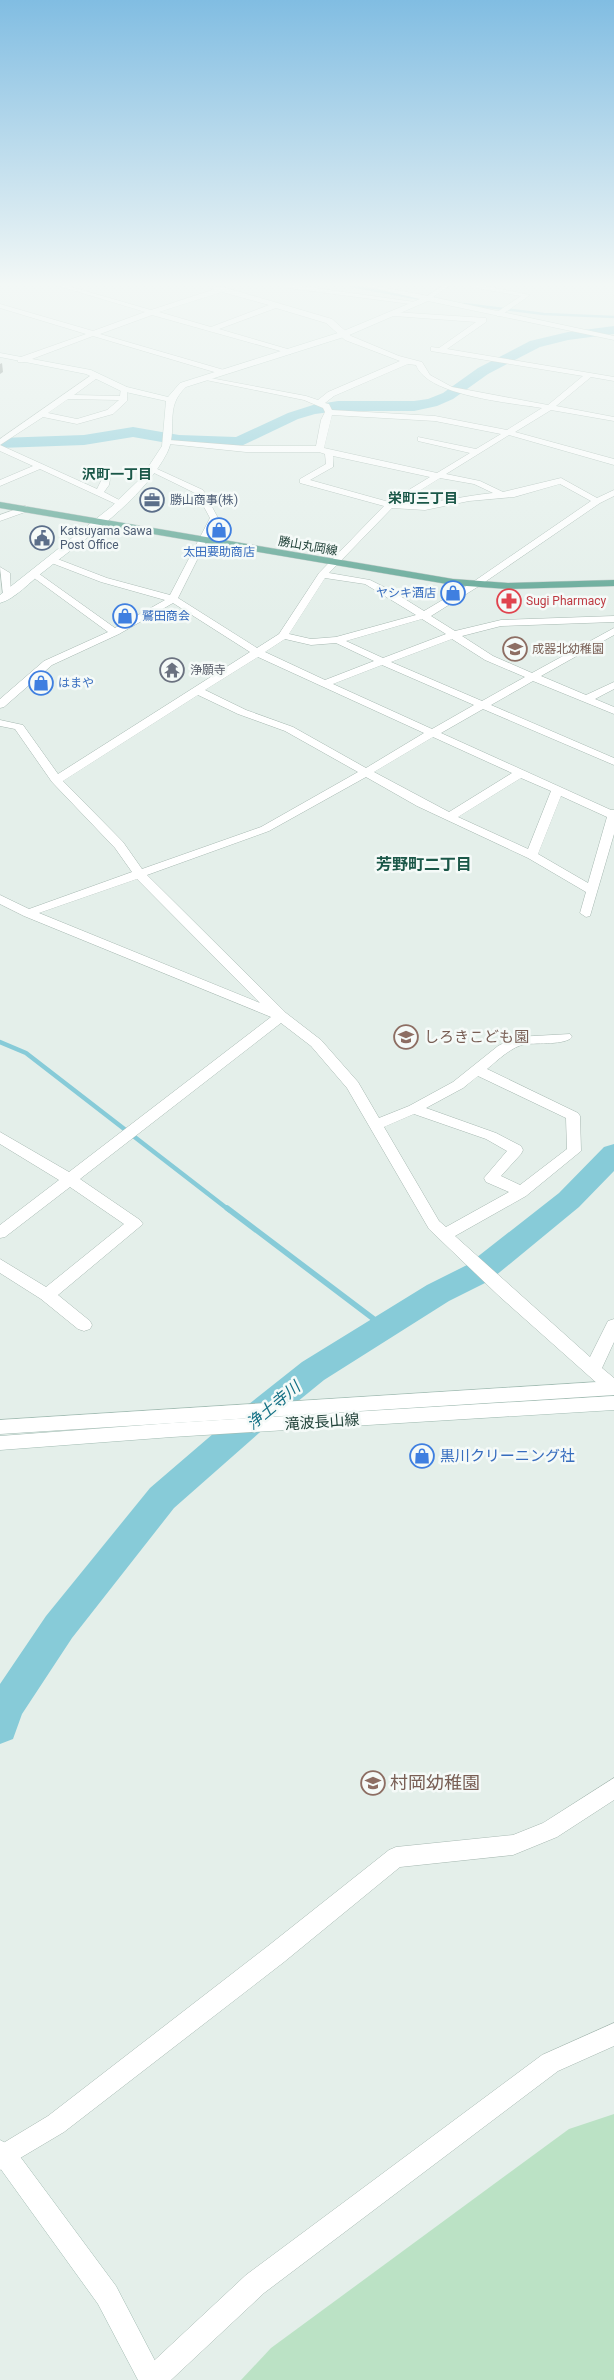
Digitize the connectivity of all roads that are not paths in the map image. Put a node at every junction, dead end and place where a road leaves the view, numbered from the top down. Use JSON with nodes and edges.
{"nodes":[{"id":1,"x":67,"y":397,"type":"edge"},
{"id":2,"x":121,"y":397,"type":"edge"},
{"id":3,"x":151,"y":397,"type":"edge"},
{"id":4,"x":301,"y":397,"type":"edge"},
{"id":5,"x":327,"y":397,"type":"edge"},
{"id":6,"x":498,"y":397,"type":"edge"},
{"id":7,"x":562,"y":397,"type":"edge"},
{"id":8,"x":168,"y":399,"type":"joint"},
{"id":9,"x":319,"y":403,"type":"junction"},
{"id":10,"x":550,"y":407,"type":"junction"},
{"id":11,"x":329,"y":412,"type":"junction"},
{"id":12,"x":42,"y":414,"type":"junction"},
{"id":13,"x":614,"y":419,"type":"edge"},
{"id":14,"x":509,"y":433,"type":"junction"},
{"id":15,"x":421,"y":439,"type":"dead end"},
{"id":16,"x":169,"y":442,"type":"junction"},
{"id":17,"x":0,"y":443,"type":"edge"},
{"id":18,"x":0,"y":448,"type":"edge"},
{"id":19,"x":325,"y":451,"type":"junction"},
{"id":20,"x":478,"y":452,"type":"junction"},
{"id":21,"x":614,"y":462,"type":"edge"},
{"id":22,"x":38,"y":467,"type":"junction"},
{"id":23,"x":152,"y":470,"type":"junction"},
{"id":24,"x":108,"y":475,"type":"dead end"},
{"id":25,"x":438,"y":475,"type":"junction"},
{"id":26,"x":0,"y":483,"type":"edge"},
{"id":27,"x":99,"y":493,"type":"junction"},
{"id":28,"x":614,"y":493,"type":"edge"},
{"id":29,"x":500,"y":494,"type":"junction"},
{"id":30,"x":597,"y":500,"type":"junction"},
{"id":31,"x":121,"y":503,"type":"junction"},
{"id":32,"x":0,"y":505,"type":"edge"},
{"id":33,"x":390,"y":505,"type":"junction"},
{"id":34,"x":25,"y":509,"type":"junction"},
{"id":35,"x":0,"y":518,"type":"edge"},
{"id":36,"x":99,"y":522,"type":"junction"},
{"id":37,"x":202,"y":540,"type":"junction"},
{"id":38,"x":52,"y":560,"type":"junction"},
{"id":39,"x":332,"y":563,"type":"junction"},
{"id":40,"x":0,"y":570,"type":"edge"},
{"id":41,"x":35,"y":575,"type":"junction"},
{"id":42,"x":322,"y":575,"type":"junction"},
{"id":43,"x":614,"y":583,"type":"edge"},
{"id":44,"x":476,"y":584,"type":"junction"},
{"id":45,"x":4,"y":597,"type":"edge"},
{"id":46,"x":173,"y":599,"type":"junction"},
{"id":47,"x":425,"y":615,"type":"junction"},
{"id":48,"x":614,"y":619,"type":"edge"},
{"id":49,"x":614,"y":631,"type":"edge"},
{"id":50,"x":115,"y":632,"type":"junction"},
{"id":51,"x":453,"y":635,"type":"junction"},
{"id":52,"x":283,"y":636,"type":"junction"},
{"id":53,"x":337,"y":640,"type":"junction"},
{"id":54,"x":258,"y":653,"type":"junction"},
{"id":55,"x":383,"y":662,"type":"junction"},
{"id":56,"x":534,"y":677,"type":"junction"},
{"id":57,"x":323,"y":684,"type":"junction"},
{"id":58,"x":614,"y":685,"type":"edge"},
{"id":59,"x":198,"y":690,"type":"junction"},
{"id":60,"x":2,"y":699,"type":"edge"},
{"id":61,"x":587,"y":699,"type":"junction"},
{"id":62,"x":483,"y":705,"type":"junction"},
{"id":63,"x":614,"y":711,"type":"edge"},
{"id":64,"x":0,"y":723,"type":"edge"},
{"id":65,"x":430,"y":734,"type":"junction"},
{"id":66,"x":614,"y":762,"type":"edge"},
{"id":67,"x":365,"y":774,"type":"junction"},
{"id":68,"x":519,"y":774,"type":"junction"},
{"id":69,"x":56,"y":780,"type":"junction"},
{"id":70,"x":557,"y":790,"type":"junction"},
{"id":71,"x":614,"y":815,"type":"edge"},
{"id":72,"x":449,"y":817,"type":"junction"},
{"id":73,"x":532,"y":855,"type":"junction"},
{"id":74,"x":140,"y":875,"type":"junction"},
{"id":75,"x":591,"y":890,"type":"junction"},
{"id":76,"x":0,"y":899,"type":"edge"},
{"id":77,"x":586,"y":912,"type":"dead end"},
{"id":78,"x":28,"y":913,"type":"junction"},
{"id":79,"x":282,"y":1016,"type":"junction"},
{"id":80,"x":565,"y":1037,"type":"dead end"},
{"id":81,"x":478,"y":1070,"type":"junction"},
{"id":82,"x":414,"y":1109,"type":"junction"},
{"id":83,"x":377,"y":1124,"type":"junction"},
{"id":84,"x":0,"y":1137,"type":"edge"},
{"id":85,"x":69,"y":1179,"type":"junction"},
{"id":86,"x":521,"y":1192,"type":"junction"},
{"id":87,"x":0,"y":1233,"type":"edge"},
{"id":88,"x":445,"y":1235,"type":"junction"},
{"id":89,"x":0,"y":1265,"type":"edge"},
{"id":90,"x":47,"y":1296,"type":"junction"},
{"id":91,"x":84,"y":1325,"type":"dead end"},
{"id":92,"x":614,"y":1326,"type":"edge"},
{"id":93,"x":593,"y":1369,"type":"junction"},
{"id":94,"x":614,"y":1388,"type":"edge"},
{"id":95,"x":614,"y":1403,"type":"edge"},
{"id":96,"x":176,"y":1422,"type":"junction"},
{"id":97,"x":0,"y":1427,"type":"edge"},
{"id":98,"x":0,"y":1443,"type":"edge"},
{"id":99,"x":614,"y":1788,"type":"edge"},
{"id":100,"x":614,"y":2034,"type":"edge"},
{"id":101,"x":2,"y":2155,"type":"edge"},
{"id":102,"x":152,"y":2380,"type":"edge"}],
"edges":[{"from":1,"to":12,"type":"street"},
{"from":2,"to":12,"type":"street"},
{"from":3,"to":8,"type":"street"},
{"from":4,"to":9,"type":"street"},
{"from":5,"to":9,"type":"street"},
{"from":6,"to":10,"type":"street"},
{"from":7,"to":10,"type":"street"},
{"from":8,"to":16,"type":"street"},
{"from":9,"to":11,"type":"street"},
{"from":10,"to":13,"type":"street"},
{"from":10,"to":14,"type":"street"},
{"from":11,"to":14,"type":"street"},
{"from":11,"to":19,"type":"street"},
{"from":12,"to":17,"type":"street"},
{"from":14,"to":20,"type":"street"},
{"from":14,"to":21,"type":"street"},
{"from":15,"to":20,"type":"street"},
{"from":16,"to":19,"type":"street"},
{"from":16,"to":23,"type":"street"},
{"from":18,"to":22,"type":"street"},
{"from":19,"to":25,"type":"street"},
{"from":19,"to":33,"type":"street"},
{"from":20,"to":25,"type":"street"},
{"from":22,"to":26,"type":"street"},
{"from":22,"to":27,"type":"street"},
{"from":23,"to":31,"type":"street"},
{"from":23,"to":37,"type":"street"},
{"from":24,"to":27,"type":"street"},
{"from":25,"to":29,"type":"street"},
{"from":25,"to":33,"type":"street"},
{"from":27,"to":31,"type":"street"},
{"from":28,"to":30,"type":"street"},
{"from":29,"to":30,"type":"street"},
{"from":29,"to":33,"type":"street"},
{"from":30,"to":44,"type":"street"},
{"from":31,"to":36,"type":"street"},
{"from":32,"to":34,"type":"main road","name":"勝山丸岡線"},
{"from":33,"to":39,"type":"street"},
{"from":34,"to":35,"type":"street"},
{"from":34,"to":36,"type":"main road","name":"勝山丸岡線"},
{"from":36,"to":37,"type":"main road","name":"勝山丸岡線"},
{"from":36,"to":38,"type":"street"},
{"from":37,"to":39,"type":"main road","name":"勝山丸岡線"},
{"from":37,"to":46,"type":"street"},
{"from":38,"to":41,"type":"street"},
{"from":38,"to":46,"type":"street"},
{"from":39,"to":42,"type":"street"},
{"from":39,"to":44,"type":"main road","name":"勝山丸岡線"},
{"from":40,"to":45,"type":"street"},
{"from":41,"to":45,"type":"street"},
{"from":41,"to":50,"type":"street"},
{"from":42,"to":47,"type":"street"},
{"from":42,"to":52,"type":"street"},
{"from":43,"to":44,"type":"main road","name":"勝山丸岡線"},
{"from":44,"to":47,"type":"street"},
{"from":46,"to":50,"type":"street"},
{"from":46,"to":54,"type":"street"},
{"from":47,"to":51,"type":"street"},
{"from":47,"to":53,"type":"street"},
{"from":48,"to":51,"type":"street"},
{"from":49,"to":56,"type":"street"},
{"from":50,"to":60,"type":"street"},
{"from":51,"to":55,"type":"street"},
{"from":51,"to":56,"type":"street"},
{"from":52,"to":53,"type":"street"},
{"from":52,"to":54,"type":"street"},
{"from":53,"to":55,"type":"street"},
{"from":54,"to":57,"type":"street"},
{"from":54,"to":59,"type":"street"},
{"from":55,"to":57,"type":"street"},
{"from":55,"to":62,"type":"street"},
{"from":56,"to":61,"type":"street"},
{"from":56,"to":62,"type":"street"},
{"from":57,"to":65,"type":"street"},
{"from":58,"to":61,"type":"street"},
{"from":59,"to":67,"type":"street"},
{"from":59,"to":69,"type":"street"},
{"from":61,"to":63,"type":"street"},
{"from":62,"to":65,"type":"street"},
{"from":62,"to":66,"type":"street"},
{"from":64,"to":69,"type":"street"},
{"from":65,"to":67,"type":"street"},
{"from":65,"to":68,"type":"street"},
{"from":67,"to":72,"type":"street"},
{"from":67,"to":74,"type":"street"},
{"from":68,"to":70,"type":"street"},
{"from":68,"to":72,"type":"street"},
{"from":69,"to":74,"type":"street"},
{"from":70,"to":71,"type":"street"},
{"from":70,"to":73,"type":"street"},
{"from":71,"to":75,"type":"street"},
{"from":72,"to":73,"type":"street"},
{"from":73,"to":75,"type":"street"},
{"from":74,"to":78,"type":"street"},
{"from":74,"to":79,"type":"street"},
{"from":75,"to":77,"type":"street"},
{"from":76,"to":78,"type":"street"},
{"from":78,"to":79,"type":"street"},
{"from":79,"to":83,"type":"street"},
{"from":79,"to":85,"type":"street"},
{"from":80,"to":81,"type":"street"},
{"from":81,"to":82,"type":"street"},
{"from":81,"to":86,"type":"street"},
{"from":82,"to":83,"type":"street"},
{"from":82,"to":86,"type":"street"},
{"from":83,"to":88,"type":"street"},
{"from":84,"to":85,"type":"street"},
{"from":85,"to":87,"type":"street"},
{"from":85,"to":90,"type":"street"},
{"from":86,"to":88,"type":"street"},
{"from":88,"to":93,"type":"street"},
{"from":89,"to":90,"type":"street"},
{"from":90,"to":91,"type":"street"},
{"from":92,"to":93,"type":"street"},
{"from":93,"to":94,"type":"street"},
{"from":94,"to":96,"type":"street","name":"滝波長山線"},
{"from":95,"to":96,"type":"street","name":"滝波長山線"},
{"from":96,"to":97,"type":"street","name":"滝波長山線"},
{"from":96,"to":98,"type":"street","name":"滝波長山線"},
{"from":99,"to":101,"type":"street"},
{"from":100,"to":102,"type":"street"},
{"from":101,"to":102,"type":"street"}]}
